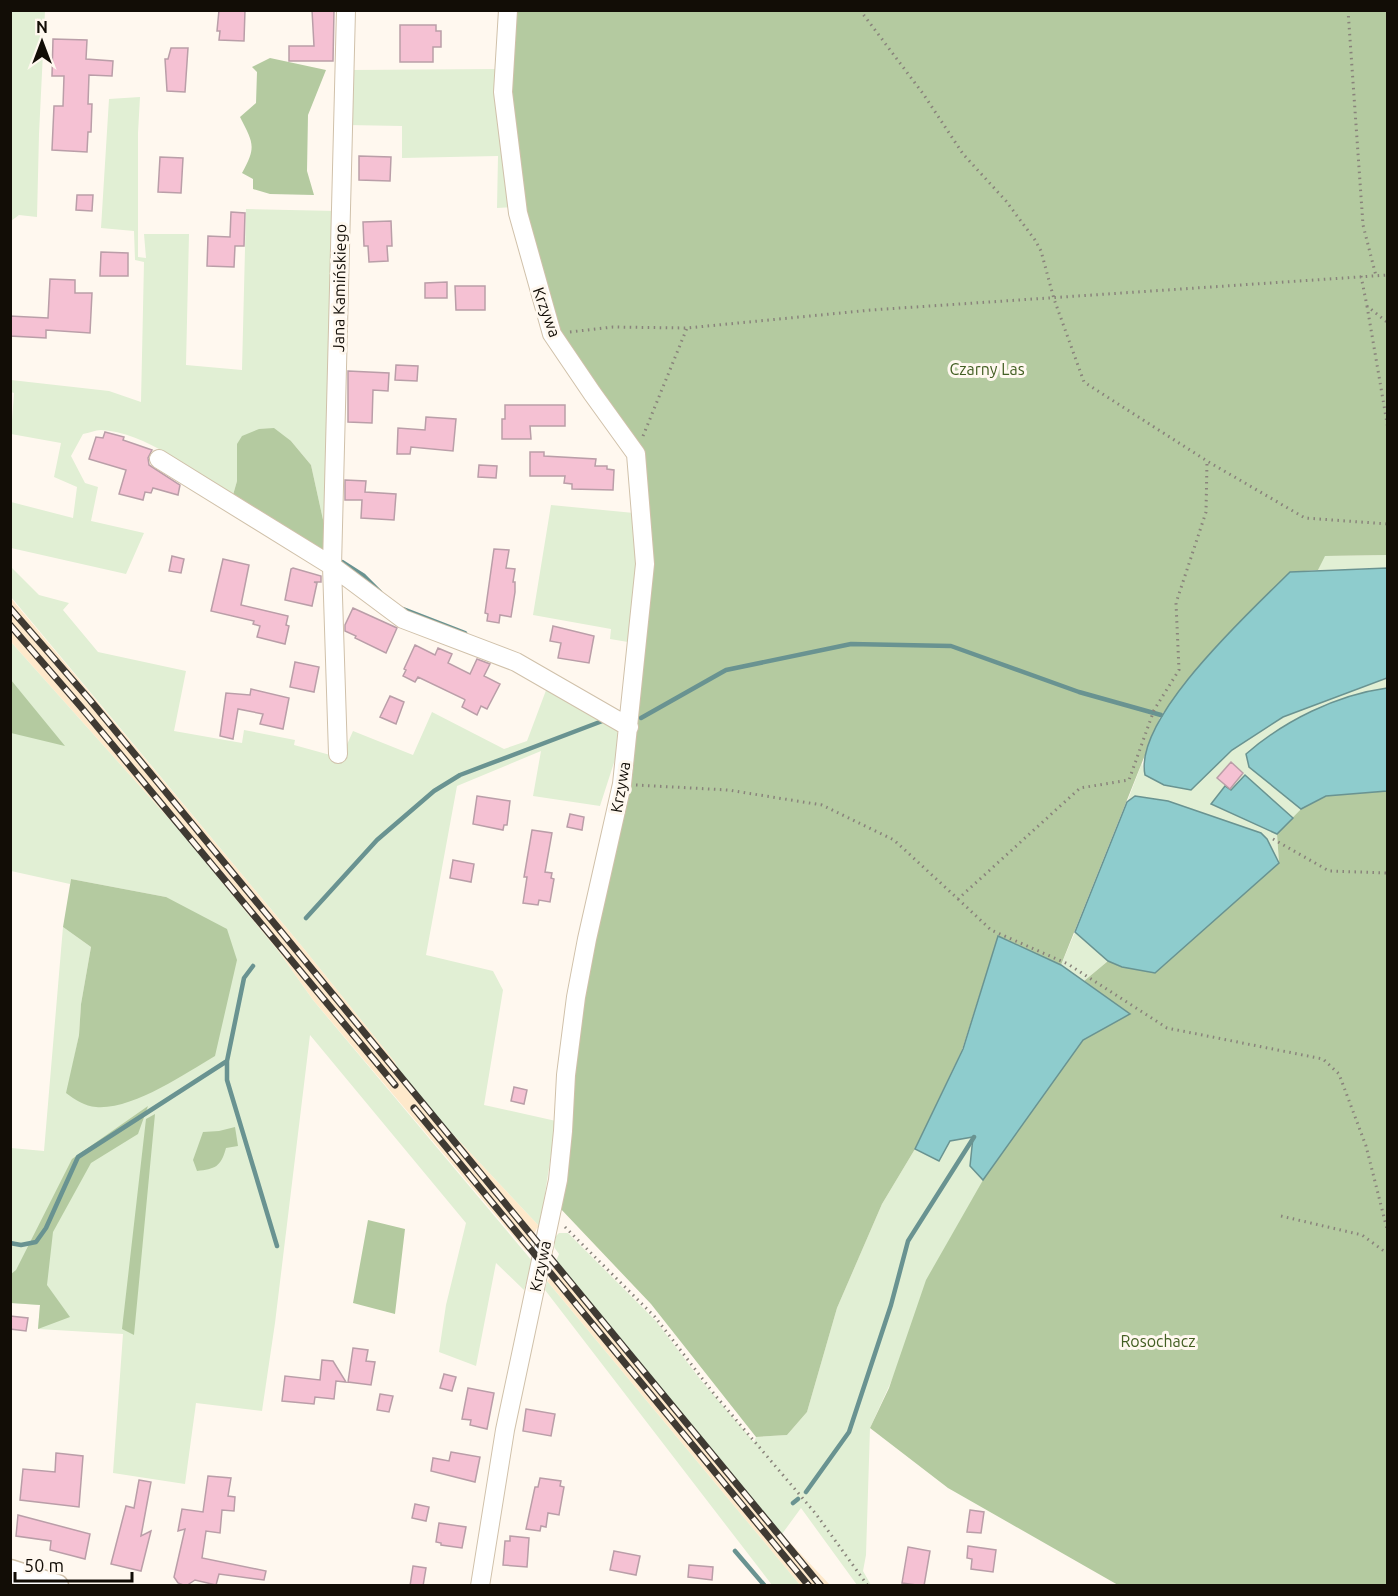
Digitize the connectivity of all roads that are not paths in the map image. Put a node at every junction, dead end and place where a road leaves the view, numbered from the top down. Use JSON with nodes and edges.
{"nodes":[{"id":1,"x":346,"y":10,"type":"edge"},
{"id":2,"x":508,"y":10,"type":"edge"},
{"id":3,"x":159,"y":459,"type":"dead end"},
{"id":4,"x":332,"y":566,"type":"junction"},
{"id":5,"x":629,"y":727,"type":"junction"},
{"id":6,"x":338,"y":754,"type":"dead end"},
{"id":7,"x":10,"y":1571,"type":"edge"},
{"id":8,"x":57,"y":1586,"type":"edge"},
{"id":9,"x":480,"y":1586,"type":"edge"}],
"edges":[{"from":1,"to":4,"type":"street","name":"Jana Kamińskiego"},
{"from":2,"to":5,"type":"street","name":"Krzywa"},
{"from":3,"to":4,"type":"street"},
{"from":4,"to":5,"type":"street"},
{"from":4,"to":6,"type":"street","name":"Jana Kamińskiego"},
{"from":5,"to":9,"type":"street","name":"Krzywa"},
{"from":7,"to":8,"type":"street"}]}
